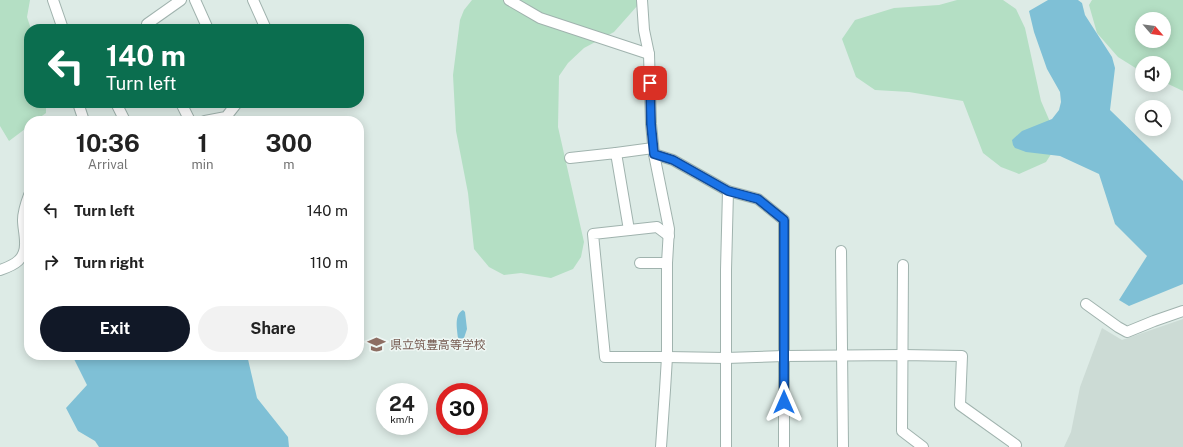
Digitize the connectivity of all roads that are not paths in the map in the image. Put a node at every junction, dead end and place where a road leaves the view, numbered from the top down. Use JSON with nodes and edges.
{"nodes":[{"id":1,"x":53,"y":0,"type":"edge"},
{"id":2,"x":181,"y":0,"type":"edge"},
{"id":3,"x":195,"y":0,"type":"edge"},
{"id":4,"x":253,"y":0,"type":"edge"},
{"id":5,"x":509,"y":0,"type":"edge"},
{"id":6,"x":642,"y":0,"type":"edge"},
{"id":7,"x":61,"y":24,"type":"edge"},
{"id":8,"x":147,"y":24,"type":"edge"},
{"id":9,"x":206,"y":24,"type":"edge"},
{"id":10,"x":264,"y":24,"type":"edge"},
{"id":11,"x":649,"y":54,"type":"junction"},
{"id":12,"x":233,"y":108,"type":"edge"},
{"id":13,"x":227,"y":116,"type":"edge"},
{"id":14,"x":654,"y":151,"type":"junction"},
{"id":15,"x":616,"y":153,"type":"junction"},
{"id":16,"x":570,"y":158,"type":"dead end"},
{"id":17,"x":728,"y":191,"type":"junction"},
{"id":18,"x":24,"y":208,"type":"edge"},
{"id":19,"x":24,"y":226,"type":"edge"},
{"id":20,"x":629,"y":230,"type":"junction"},
{"id":21,"x":669,"y":236,"type":"junction"},
{"id":22,"x":841,"y":251,"type":"dead end"},
{"id":23,"x":24,"y":253,"type":"edge"},
{"id":24,"x":640,"y":263,"type":"dead end"},
{"id":25,"x":667,"y":263,"type":"junction"},
{"id":26,"x":903,"y":265,"type":"dead end"},
{"id":27,"x":0,"y":270,"type":"edge"},
{"id":28,"x":1086,"y":304,"type":"dead end"},
{"id":29,"x":1183,"y":311,"type":"edge"},
{"id":30,"x":902,"y":355,"type":"junction"},
{"id":31,"x":784,"y":356,"type":"junction"},
{"id":32,"x":842,"y":356,"type":"junction"},
{"id":33,"x":667,"y":357,"type":"junction"},
{"id":34,"x":726,"y":358,"type":"junction"},
{"id":35,"x":661,"y":447,"type":"edge"},
{"id":36,"x":726,"y":447,"type":"edge"},
{"id":37,"x":784,"y":447,"type":"edge"},
{"id":38,"x":843,"y":447,"type":"edge"},
{"id":39,"x":923,"y":447,"type":"edge"},
{"id":40,"x":1014,"y":447,"type":"edge"}],
"edges":[{"from":1,"to":7,"type":"street"},
{"from":2,"to":8,"type":"street"},
{"from":3,"to":9,"type":"street"},
{"from":4,"to":10,"type":"street"},
{"from":5,"to":11,"type":"street"},
{"from":6,"to":11,"type":"street"},
{"from":11,"to":14,"type":"street"},
{"from":12,"to":13,"type":"street"},
{"from":14,"to":15,"type":"street"},
{"from":14,"to":17,"type":"street"},
{"from":14,"to":21,"type":"street"},
{"from":15,"to":16,"type":"street"},
{"from":15,"to":20,"type":"street"},
{"from":17,"to":31,"type":"street"},
{"from":17,"to":34,"type":"street"},
{"from":18,"to":19,"type":"street"},
{"from":20,"to":21,"type":"street"},
{"from":20,"to":33,"type":"street"},
{"from":21,"to":25,"type":"street"},
{"from":22,"to":32,"type":"street"},
{"from":23,"to":27,"type":"street"},
{"from":24,"to":25,"type":"street"},
{"from":25,"to":33,"type":"street"},
{"from":26,"to":30,"type":"street"},
{"from":28,"to":29,"type":"street"},
{"from":30,"to":32,"type":"street"},
{"from":30,"to":39,"type":"street"},
{"from":30,"to":40,"type":"street"},
{"from":31,"to":32,"type":"street"},
{"from":31,"to":34,"type":"street"},
{"from":31,"to":37,"type":"street"},
{"from":32,"to":38,"type":"street"},
{"from":33,"to":34,"type":"street"},
{"from":33,"to":35,"type":"street"},
{"from":34,"to":36,"type":"street"}]}
